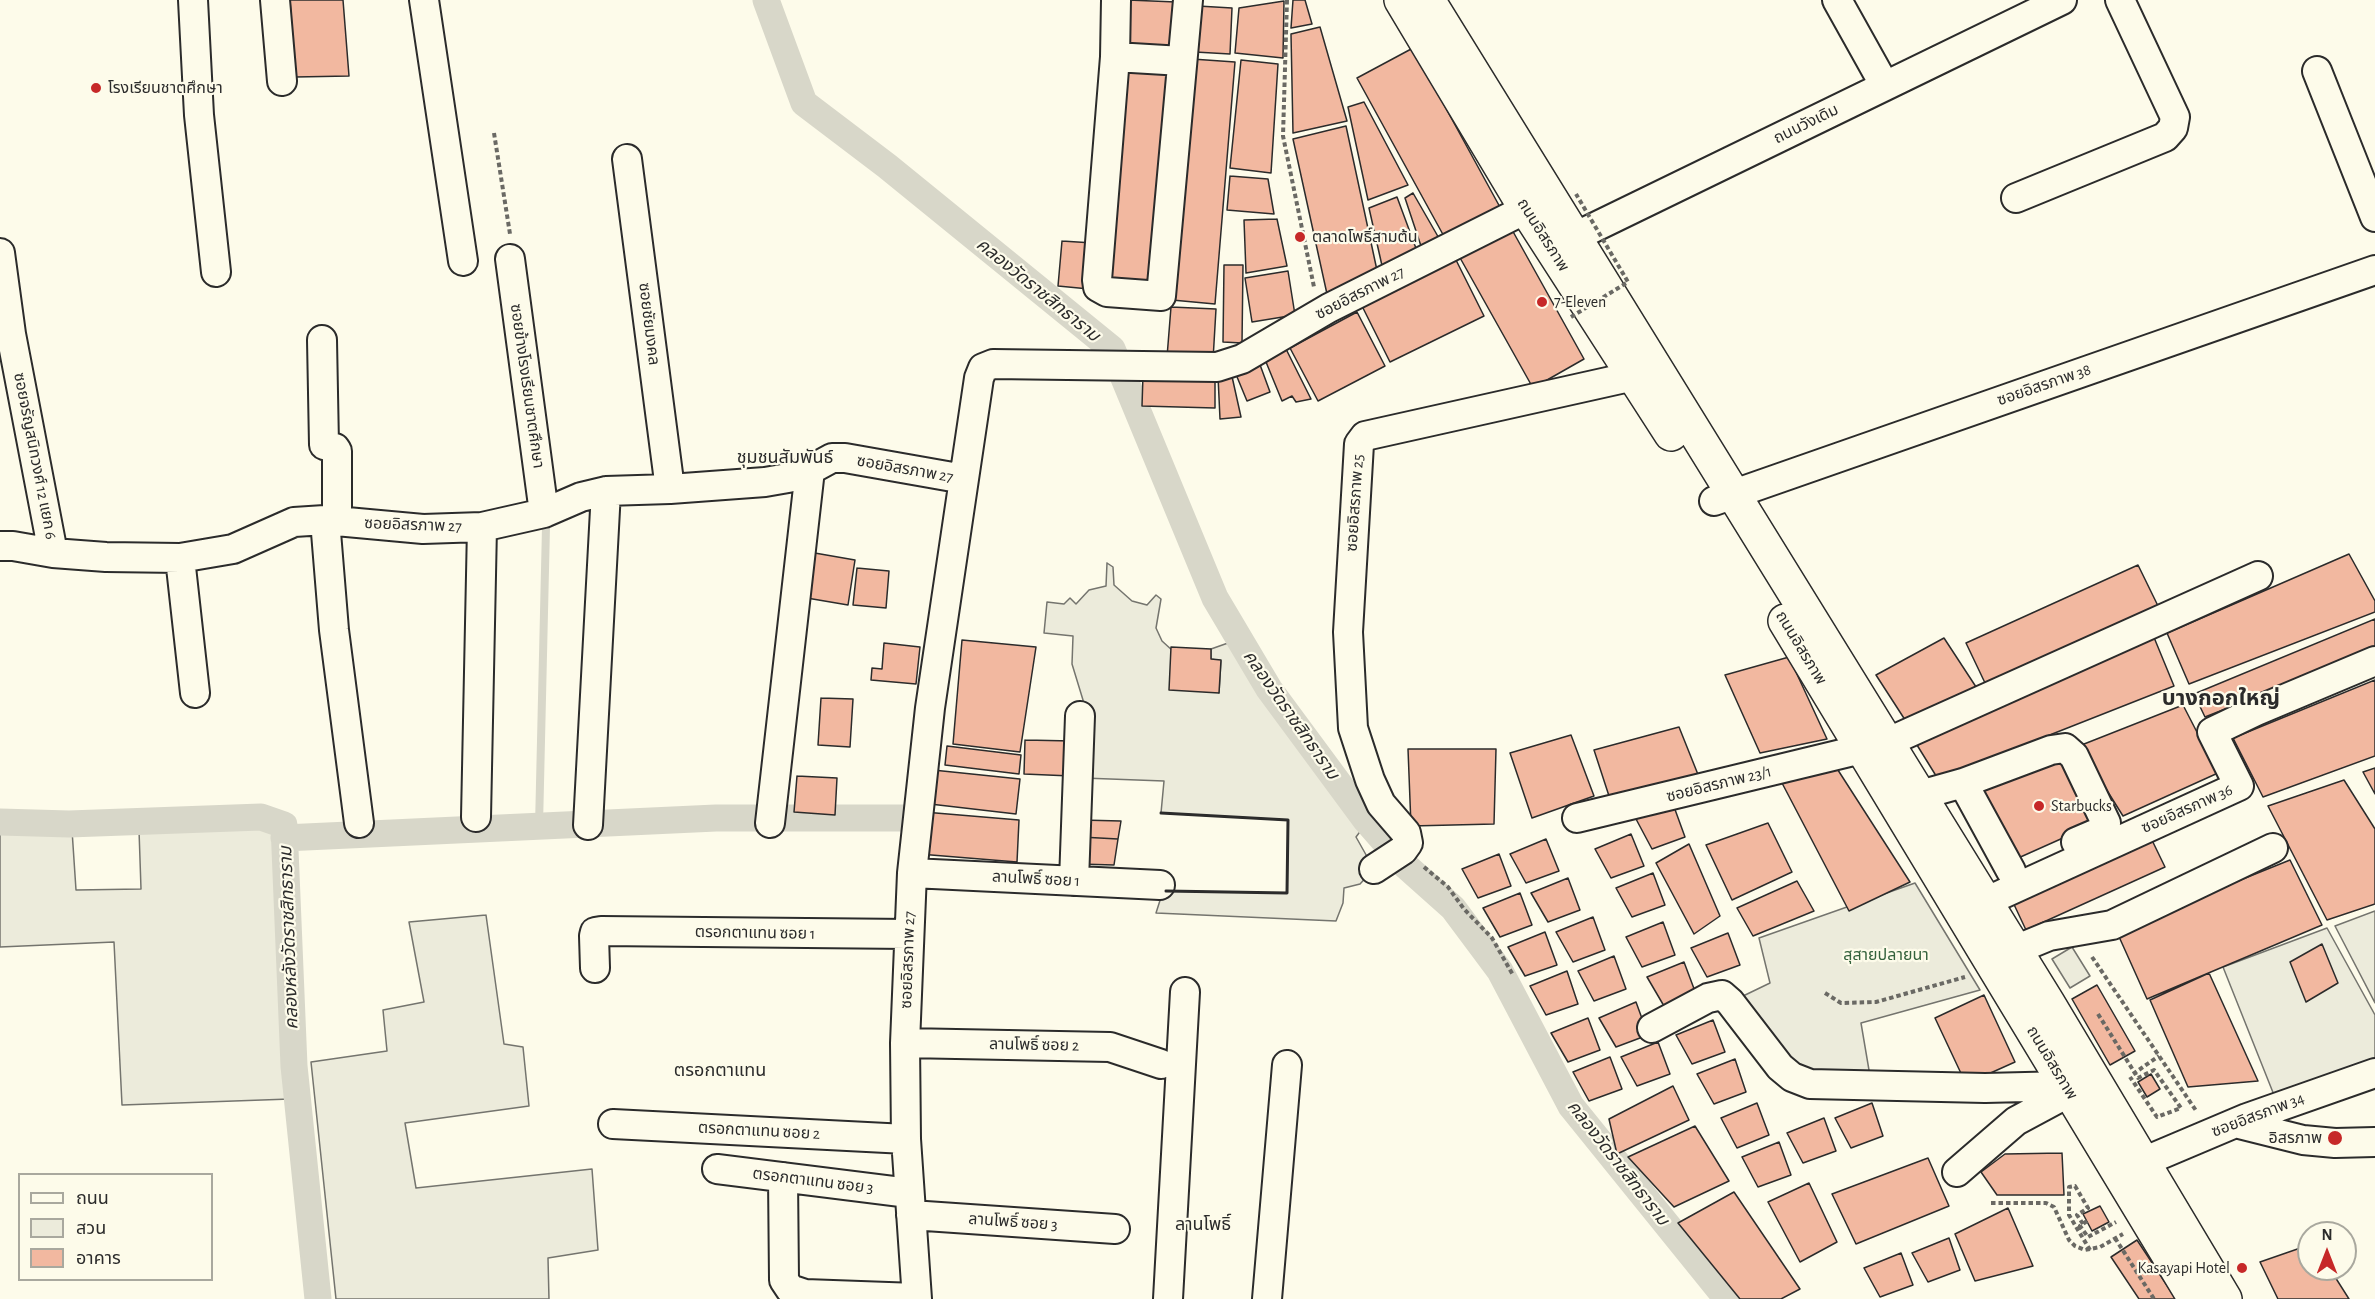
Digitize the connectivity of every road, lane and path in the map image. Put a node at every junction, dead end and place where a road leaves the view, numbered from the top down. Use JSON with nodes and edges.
{"nodes":[{"id":1,"x":193,"y":0,"type":"edge"},
{"id":2,"x":275,"y":0,"type":"edge"},
{"id":3,"x":424,"y":0,"type":"edge"},
{"id":4,"x":1116,"y":0,"type":"edge"},
{"id":5,"x":1188,"y":0,"type":"edge"},
{"id":6,"x":1287,"y":0,"type":"edge"},
{"id":7,"x":1401,"y":0,"type":"edge"},
{"id":8,"x":1428,"y":0,"type":"edge"},
{"id":9,"x":1837,"y":0,"type":"edge"},
{"id":10,"x":2062,"y":0,"type":"edge"},
{"id":11,"x":2120,"y":0,"type":"edge"},
{"id":12,"x":1115,"y":57,"type":"junction"},
{"id":13,"x":1182,"y":61,"type":"junction"},
{"id":14,"x":2317,"y":71,"type":"dead end"},
{"id":15,"x":282,"y":81,"type":"dead end"},
{"id":16,"x":1885,"y":86,"type":"junction"},
{"id":17,"x":494,"y":133,"type":"dead end"},
{"id":18,"x":627,"y":159,"type":"dead end"},
{"id":19,"x":1576,"y":194,"type":"dead end"},
{"id":20,"x":2016,"y":198,"type":"dead end"},
{"id":21,"x":1526,"y":209,"type":"junction"},
{"id":22,"x":2375,"y":217,"type":"edge"},
{"id":23,"x":1563,"y":242,"type":"junction"},
{"id":24,"x":0,"y":253,"type":"edge"},
{"id":25,"x":510,"y":259,"type":"joint"},
{"id":26,"x":463,"y":261,"type":"dead end"},
{"id":27,"x":2375,"y":270,"type":"edge"},
{"id":28,"x":216,"y":272,"type":"dead end"},
{"id":29,"x":1319,"y":314,"type":"junction"},
{"id":30,"x":1571,"y":317,"type":"dead end"},
{"id":31,"x":322,"y":340,"type":"dead end"},
{"id":32,"x":1634,"y":376,"type":"junction"},
{"id":33,"x":810,"y":470,"type":"junction"},
{"id":34,"x":964,"y":479,"type":"junction"},
{"id":35,"x":670,"y":489,"type":"junction"},
{"id":36,"x":606,"y":491,"type":"junction"},
{"id":37,"x":1724,"y":497,"type":"junction"},
{"id":38,"x":544,"y":513,"type":"junction"},
{"id":39,"x":331,"y":521,"type":"junction"},
{"id":40,"x":482,"y":527,"type":"junction"},
{"id":41,"x":0,"y":546,"type":"edge"},
{"id":42,"x":53,"y":553,"type":"junction"},
{"id":43,"x":180,"y":558,"type":"junction"},
{"id":44,"x":2258,"y":576,"type":"dead end"},
{"id":45,"x":2375,"y":662,"type":"edge"},
{"id":46,"x":195,"y":693,"type":"dead end"},
{"id":47,"x":1080,"y":716,"type":"dead end"},
{"id":48,"x":1871,"y":749,"type":"junction"},
{"id":49,"x":1963,"y":783,"type":"junction"},
{"id":50,"x":1906,"y":798,"type":"junction"},
{"id":51,"x":476,"y":816,"type":"dead end"},
{"id":52,"x":1577,"y":818,"type":"dead end"},
{"id":53,"x":359,"y":823,"type":"dead end"},
{"id":54,"x":770,"y":823,"type":"dead end"},
{"id":55,"x":588,"y":825,"type":"dead end"},
{"id":56,"x":1405,"y":843,"type":"junction"},
{"id":57,"x":2273,"y":848,"type":"dead end"},
{"id":58,"x":1374,"y":869,"type":"dead end"},
{"id":59,"x":2011,"y":871,"type":"junction"},
{"id":60,"x":912,"y":873,"type":"junction"},
{"id":61,"x":1074,"y":881,"type":"junction"},
{"id":62,"x":1160,"y":885,"type":"dead end"},
{"id":63,"x":1970,"y":894,"type":"junction"},
{"id":64,"x":2074,"y":931,"type":"junction"},
{"id":65,"x":909,"y":934,"type":"junction"},
{"id":66,"x":2015,"y":950,"type":"junction"},
{"id":67,"x":596,"y":968,"type":"dead end"},
{"id":68,"x":1513,"y":975,"type":"dead end"},
{"id":69,"x":1966,"y":976,"type":"dead end"},
{"id":70,"x":1185,"y":992,"type":"dead end"},
{"id":71,"x":1825,"y":993,"type":"dead end"},
{"id":72,"x":2098,"y":1014,"type":"dead end"},
{"id":73,"x":1652,"y":1028,"type":"dead end"},
{"id":74,"x":905,"y":1042,"type":"junction"},
{"id":75,"x":2159,"y":1055,"type":"junction"},
{"id":76,"x":1161,"y":1064,"type":"dead end"},
{"id":77,"x":1287,"y":1065,"type":"dead end"},
{"id":78,"x":2134,"y":1073,"type":"junction"},
{"id":79,"x":2375,"y":1073,"type":"edge"},
{"id":80,"x":2130,"y":1077,"type":"junction"},
{"id":81,"x":2120,"y":1083,"type":"dead end"},
{"id":82,"x":2068,"y":1089,"type":"junction"},
{"id":83,"x":613,"y":1124,"type":"dead end"},
{"id":84,"x":2223,"y":1128,"type":"junction"},
{"id":85,"x":906,"y":1139,"type":"junction"},
{"id":86,"x":2375,"y":1142,"type":"edge"},
{"id":87,"x":2143,"y":1162,"type":"junction"},
{"id":88,"x":717,"y":1169,"type":"dead end"},
{"id":89,"x":1957,"y":1173,"type":"dead end"},
{"id":90,"x":783,"y":1177,"type":"junction"},
{"id":91,"x":1991,"y":1203,"type":"dead end"},
{"id":92,"x":910,"y":1204,"type":"junction"},
{"id":93,"x":2122,"y":1219,"type":"dead end"},
{"id":94,"x":1115,"y":1229,"type":"dead end"},
{"id":95,"x":2127,"y":1232,"type":"dead end"},
{"id":96,"x":2115,"y":1238,"type":"junction"},
{"id":97,"x":2090,"y":1250,"type":"junction"},
{"id":98,"x":917,"y":1298,"type":"edge"},
{"id":99,"x":1168,"y":1299,"type":"edge"},
{"id":100,"x":1267,"y":1299,"type":"edge"},
{"id":101,"x":2154,"y":1299,"type":"edge"},
{"id":102,"x":2195,"y":1299,"type":"edge"},
{"id":103,"x":2225,"y":1299,"type":"edge"}],
"edges":[{"from":1,"to":28,"type":"street"},
{"from":2,"to":15,"type":"street"},
{"from":3,"to":26,"type":"street"},
{"from":4,"to":12,"type":"street"},
{"from":5,"to":13,"type":"street"},
{"from":6,"to":29,"type":"path"},
{"from":7,"to":21,"type":"main road","name":"ถนนอิสรภาพ"},
{"from":8,"to":23,"type":"main road"},
{"from":9,"to":16,"type":"street"},
{"from":10,"to":16,"type":"street","name":"ถนนวังเดิม"},
{"from":11,"to":20,"type":"street"},
{"from":12,"to":13,"type":"street"},
{"from":12,"to":13,"type":"street"},
{"from":14,"to":22,"type":"street"},
{"from":16,"to":23,"type":"street","name":"ถนนวังเดิม"},
{"from":17,"to":25,"type":"path"},
{"from":18,"to":35,"type":"street","name":"ซอยชัยมงคล"},
{"from":19,"to":30,"type":"path","bridge":true},
{"from":21,"to":23,"type":"main road","name":"ถนนอิสรภาพ"},
{"from":21,"to":29,"type":"street","name":"ซอยอิสรภาพ 27"},
{"from":23,"to":32,"type":"main road","name":"ถนนอิสรภาพ"},
{"from":23,"to":37,"type":"main road"},
{"from":24,"to":42,"type":"street","name":"ซอยจรัญสนิทวงศ์ 12 แยก 6"},
{"from":25,"to":38,"type":"street","name":"ซอยข้างโรงเรียนชาตศึกษา"},
{"from":27,"to":37,"type":"street","name":"ซอยอิสรภาพ 38"},
{"from":29,"to":34,"type":"street","name":"ซอยอิสรภาพ 27"},
{"from":31,"to":39,"type":"street"},
{"from":32,"to":37,"type":"main road","name":"ถนนอิสรภาพ"},
{"from":32,"to":56,"type":"street","name":"ซอยอิสรภาพ 25"},
{"from":33,"to":34,"type":"street","name":"ซอยอิสรภาพ 27"},
{"from":33,"to":35,"type":"street","name":"ซอยอิสรภาพ 27"},
{"from":33,"to":54,"type":"street"},
{"from":34,"to":60,"type":"street","name":"ซอยอิสรภาพ 27"},
{"from":35,"to":36,"type":"street","name":"ซอยอิสรภาพ 27"},
{"from":36,"to":38,"type":"street","name":"ซอยอิสรภาพ 27"},
{"from":36,"to":55,"type":"street"},
{"from":37,"to":48,"type":"main road"},
{"from":38,"to":40,"type":"street","name":"ซอยอิสรภาพ 27"},
{"from":39,"to":40,"type":"street","name":"ซอยอิสรภาพ 27"},
{"from":39,"to":43,"type":"street","name":"ซอยอิสรภาพ 27"},
{"from":39,"to":53,"type":"street"},
{"from":40,"to":51,"type":"street"},
{"from":41,"to":42,"type":"street","name":"ซอยอิสรภาพ 27"},
{"from":42,"to":43,"type":"street","name":"ซอยอิสรภาพ 27"},
{"from":43,"to":46,"type":"street"},
{"from":44,"to":48,"type":"street","name":"ซอยอิสรภาพ 23/1"},
{"from":45,"to":63,"type":"street","name":"ซอยอิสรภาพ 36"},
{"from":47,"to":61,"type":"street"},
{"from":48,"to":50,"type":"main road"},
{"from":48,"to":52,"type":"street","name":"ซอยอิสรภาพ 23/1"},
{"from":49,"to":50,"type":"street"},
{"from":49,"to":59,"type":"street"},
{"from":49,"to":59,"type":"street"},
{"from":50,"to":63,"type":"main road"},
{"from":56,"to":58,"type":"street"},
{"from":56,"to":68,"type":"path"},
{"from":57,"to":64,"type":"street"},
{"from":59,"to":63,"type":"street"},
{"from":60,"to":61,"type":"street","name":"ลานโพธิ์ ซอย 1"},
{"from":60,"to":65,"type":"street","name":"ซอยอิสรภาพ 27"},
{"from":61,"to":62,"type":"street","name":"ลานโพธิ์ ซอย 1"},
{"from":63,"to":66,"type":"main road"},
{"from":63,"to":82,"type":"main road","name":"ถนนอิสรภาพ"},
{"from":64,"to":66,"type":"street"},
{"from":64,"to":75,"type":"path"},
{"from":65,"to":67,"type":"street","name":"ตรอกตาแทน ซอย 1"},
{"from":65,"to":74,"type":"street","name":"ซอยอิสรภาพ 27"},
{"from":66,"to":87,"type":"main road"},
{"from":69,"to":71,"type":"path"},
{"from":70,"to":99,"type":"street"},
{"from":72,"to":78,"type":"path"},
{"from":73,"to":82,"type":"street"},
{"from":74,"to":76,"type":"street","name":"ลานโพธิ์ ซอย 2"},
{"from":74,"to":85,"type":"street","name":"ซอยอิสรภาพ 27"},
{"from":75,"to":78,"type":"path"},
{"from":75,"to":84,"type":"path"},
{"from":77,"to":100,"type":"street"},
{"from":78,"to":80,"type":"path"},
{"from":78,"to":80,"type":"path"},
{"from":79,"to":84,"type":"street","name":"ซอยอิสรภาพ 34"},
{"from":80,"to":81,"type":"path"},
{"from":82,"to":89,"type":"street"},
{"from":82,"to":102,"type":"main road","name":"ถนนอิสรภาพ"},
{"from":83,"to":85,"type":"street","name":"ตรอกตาแทน ซอย 2"},
{"from":84,"to":86,"type":"street"},
{"from":84,"to":87,"type":"street","name":"ซอยอิสรภาพ 34"},
{"from":85,"to":92,"type":"street","name":"ซอยอิสรภาพ 27"},
{"from":87,"to":103,"type":"main road"},
{"from":88,"to":90,"type":"street","name":"ตรอกตาแทน ซอย 3"},
{"from":90,"to":92,"type":"street","name":"ตรอกตาแทน ซอย 3"},
{"from":90,"to":98,"type":"street"},
{"from":91,"to":97,"type":"path"},
{"from":92,"to":94,"type":"street","name":"ลานโพธิ์ ซอย 3"},
{"from":92,"to":98,"type":"street","name":"ซอยอิสรภาพ 27"},
{"from":93,"to":97,"type":"path"},
{"from":95,"to":96,"type":"path"},
{"from":96,"to":97,"type":"path"},
{"from":96,"to":101,"type":"path"}]}
